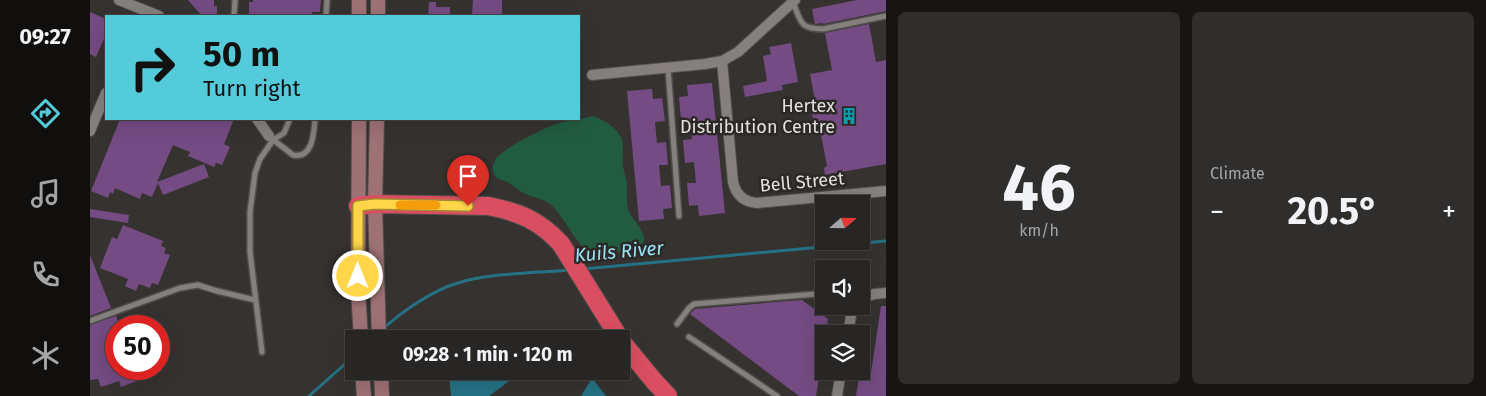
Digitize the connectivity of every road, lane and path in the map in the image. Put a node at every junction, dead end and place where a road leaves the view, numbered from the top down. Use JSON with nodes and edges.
{"nodes":[{"id":1,"x":119,"y":0,"type":"edge"},
{"id":2,"x":235,"y":0,"type":"edge"},
{"id":3,"x":327,"y":0,"type":"edge"},
{"id":4,"x":359,"y":0,"type":"edge"},
{"id":5,"x":378,"y":0,"type":"edge"},
{"id":6,"x":794,"y":1,"type":"edge"},
{"id":7,"x":140,"y":13,"type":"edge"},
{"id":8,"x":234,"y":15,"type":"edge"},
{"id":9,"x":326,"y":15,"type":"edge"},
{"id":10,"x":359,"y":15,"type":"edge"},
{"id":11,"x":378,"y":15,"type":"edge"},
{"id":12,"x":886,"y":16,"type":"edge"},
{"id":13,"x":722,"y":61,"type":"junction"},
{"id":14,"x":668,"y":67,"type":"junction"},
{"id":15,"x":592,"y":74,"type":"dead end"},
{"id":16,"x":105,"y":95,"type":"edge"},
{"id":17,"x":258,"y":120,"type":"edge"},
{"id":18,"x":290,"y":120,"type":"edge"},
{"id":19,"x":315,"y":120,"type":"edge"},
{"id":20,"x":359,"y":120,"type":"edge"},
{"id":21,"x":377,"y":120,"type":"edge"},
{"id":22,"x":90,"y":131,"type":"edge"},
{"id":23,"x":271,"y":138,"type":"junction"},
{"id":24,"x":886,"y":191,"type":"edge"},
{"id":25,"x":367,"y":205,"type":"junction"},
{"id":26,"x":680,"y":216,"type":"dead end"},
{"id":27,"x":886,"y":293,"type":"edge"},
{"id":28,"x":815,"y":294,"type":"edge"},
{"id":29,"x":870,"y":296,"type":"edge"},
{"id":30,"x":255,"y":300,"type":"junction"},
{"id":31,"x":90,"y":322,"type":"edge"},
{"id":32,"x":677,"y":324,"type":"dead end"},
{"id":33,"x":360,"y":330,"type":"edge"},
{"id":34,"x":379,"y":330,"type":"edge"},
{"id":35,"x":614,"y":330,"type":"edge"},
{"id":36,"x":689,"y":337,"type":"dead end"},
{"id":37,"x":262,"y":352,"type":"dead end"},
{"id":38,"x":630,"y":352,"type":"edge"},
{"id":39,"x":363,"y":380,"type":"edge"},
{"id":40,"x":381,"y":380,"type":"edge"},
{"id":41,"x":840,"y":380,"type":"edge"},
{"id":42,"x":382,"y":394,"type":"edge"},
{"id":43,"x":364,"y":396,"type":"edge"},
{"id":44,"x":668,"y":396,"type":"edge"},
{"id":45,"x":776,"y":396,"type":"edge"},
{"id":46,"x":837,"y":396,"type":"edge"}],
"edges":[{"from":1,"to":7,"type":"street"},
{"from":2,"to":8,"type":"lane"},
{"from":3,"to":9,"type":"lane"},
{"from":4,"to":10,"type":"main road"},
{"from":5,"to":11,"type":"main road"},
{"from":6,"to":12,"type":"lane"},
{"from":6,"to":13,"type":"street"},
{"from":13,"to":14,"type":"street"},
{"from":13,"to":24,"type":"street","name":"Bell Street"},
{"from":14,"to":15,"type":"street"},
{"from":14,"to":26,"type":"lane"},
{"from":16,"to":22,"type":"street"},
{"from":17,"to":23,"type":"street"},
{"from":18,"to":23,"type":"lane"},
{"from":19,"to":23,"type":"lane"},
{"from":20,"to":25,"type":"main road"},
{"from":21,"to":25,"type":"main road"},
{"from":23,"to":30,"type":"lane"},
{"from":25,"to":33,"type":"main road"},
{"from":25,"to":34,"type":"main road"},
{"from":25,"to":35,"type":"highway"},
{"from":27,"to":29,"type":"street"},
{"from":28,"to":32,"type":"lane"},
{"from":30,"to":31,"type":"lane"},
{"from":30,"to":37,"type":"lane"},
{"from":36,"to":45,"type":"lane"},
{"from":38,"to":44,"type":"highway"},
{"from":39,"to":43,"type":"main road"},
{"from":40,"to":42,"type":"main road"},
{"from":41,"to":46,"type":"street"}]}
